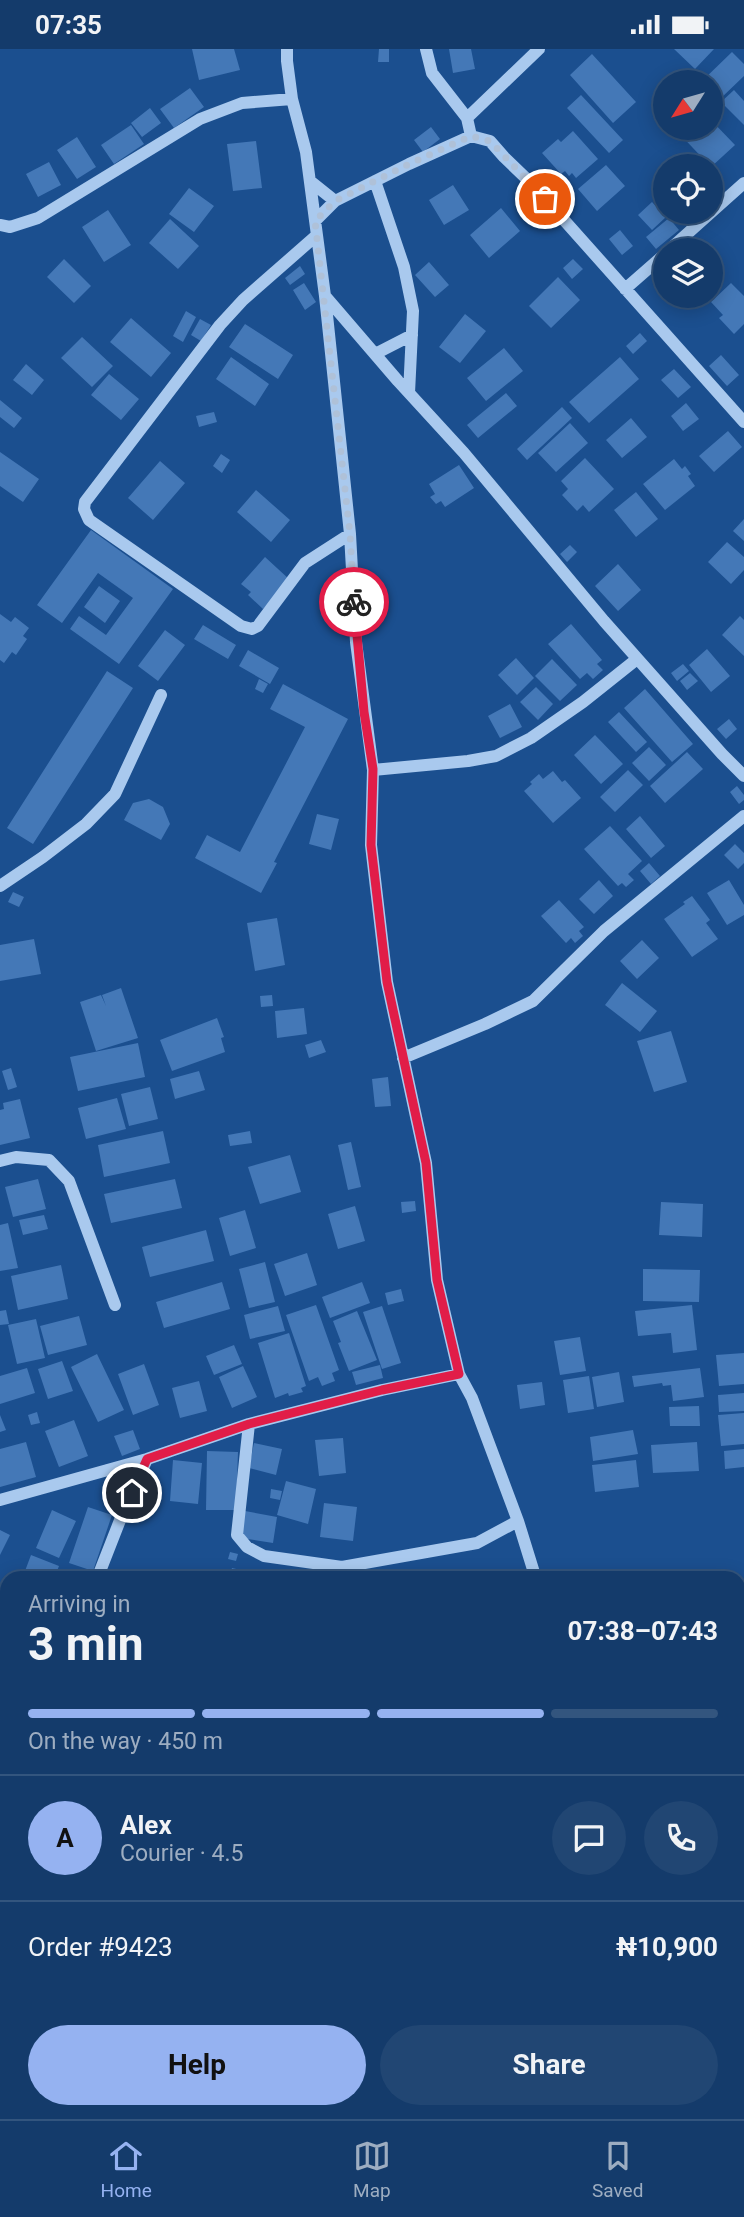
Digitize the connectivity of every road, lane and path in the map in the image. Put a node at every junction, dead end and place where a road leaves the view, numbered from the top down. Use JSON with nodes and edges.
{"nodes":[{"id":1,"x":287,"y":49,"type":"edge"},
{"id":2,"x":426,"y":49,"type":"edge"},
{"id":3,"x":540,"y":49,"type":"edge"},
{"id":4,"x":292,"y":99,"type":"junction"},
{"id":5,"x":467,"y":118,"type":"junction"},
{"id":6,"x":471,"y":136,"type":"junction"},
{"id":7,"x":310,"y":181,"type":"junction"},
{"id":8,"x":375,"y":181,"type":"junction"},
{"id":9,"x":744,"y":183,"type":"edge"},
{"id":10,"x":335,"y":201,"type":"junction"},
{"id":11,"x":315,"y":221,"type":"junction"},
{"id":12,"x":0,"y":225,"type":"edge"},
{"id":13,"x":317,"y":236,"type":"junction"},
{"id":14,"x":683,"y":238,"type":"edge"},
{"id":15,"x":653,"y":264,"type":"edge"},
{"id":16,"x":625,"y":289,"type":"junction"},
{"id":17,"x":324,"y":296,"type":"junction"},
{"id":18,"x":412,"y":335,"type":"junction"},
{"id":19,"x":375,"y":354,"type":"junction"},
{"id":20,"x":409,"y":393,"type":"junction"},
{"id":21,"x":744,"y":422,"type":"edge"},
{"id":22,"x":350,"y":534,"type":"junction"},
{"id":23,"x":637,"y":659,"type":"junction"},
{"id":24,"x":161,"y":695,"type":"dead end"},
{"id":25,"x":373,"y":769,"type":"junction"},
{"id":26,"x":744,"y":776,"type":"edge"},
{"id":27,"x":744,"y":816,"type":"edge"},
{"id":28,"x":0,"y":886,"type":"edge"},
{"id":29,"x":403,"y":1058,"type":"junction"},
{"id":30,"x":0,"y":1161,"type":"edge"},
{"id":31,"x":115,"y":1305,"type":"dead end"},
{"id":32,"x":459,"y":1374,"type":"junction"},
{"id":33,"x":249,"y":1424,"type":"junction"},
{"id":34,"x":147,"y":1459,"type":"junction"},
{"id":35,"x":0,"y":1500,"type":"edge"},
{"id":36,"x":518,"y":1521,"type":"junction"},
{"id":37,"x":100,"y":1571,"type":"edge"},
{"id":38,"x":534,"y":1571,"type":"edge"}],
"edges":[{"from":1,"to":4,"type":"street"},
{"from":2,"to":5,"type":"street"},
{"from":3,"to":5,"type":"street"},
{"from":4,"to":7,"type":"street"},
{"from":4,"to":12,"type":"street"},
{"from":5,"to":6,"type":"street"},
{"from":6,"to":8,"type":"street"},
{"from":6,"to":16,"type":"street"},
{"from":7,"to":10,"type":"street"},
{"from":7,"to":11,"type":"street"},
{"from":8,"to":10,"type":"street"},
{"from":8,"to":18,"type":"street"},
{"from":9,"to":14,"type":"street"},
{"from":10,"to":11,"type":"street"},
{"from":11,"to":13,"type":"street"},
{"from":13,"to":17,"type":"street"},
{"from":13,"to":22,"type":"street"},
{"from":15,"to":16,"type":"street"},
{"from":16,"to":21,"type":"street"},
{"from":17,"to":19,"type":"street"},
{"from":17,"to":22,"type":"street"},
{"from":18,"to":19,"type":"street"},
{"from":18,"to":20,"type":"street"},
{"from":19,"to":20,"type":"street"},
{"from":20,"to":23,"type":"street"},
{"from":22,"to":25,"type":"street"},
{"from":23,"to":25,"type":"street"},
{"from":23,"to":26,"type":"street"},
{"from":24,"to":28,"type":"street"},
{"from":25,"to":29,"type":"street"},
{"from":27,"to":29,"type":"street"},
{"from":29,"to":32,"type":"street"},
{"from":30,"to":31,"type":"street"},
{"from":32,"to":33,"type":"street"},
{"from":32,"to":36,"type":"street"},
{"from":33,"to":34,"type":"street"},
{"from":33,"to":36,"type":"street"},
{"from":34,"to":35,"type":"street"},
{"from":34,"to":37,"type":"street"},
{"from":36,"to":38,"type":"street"}]}
